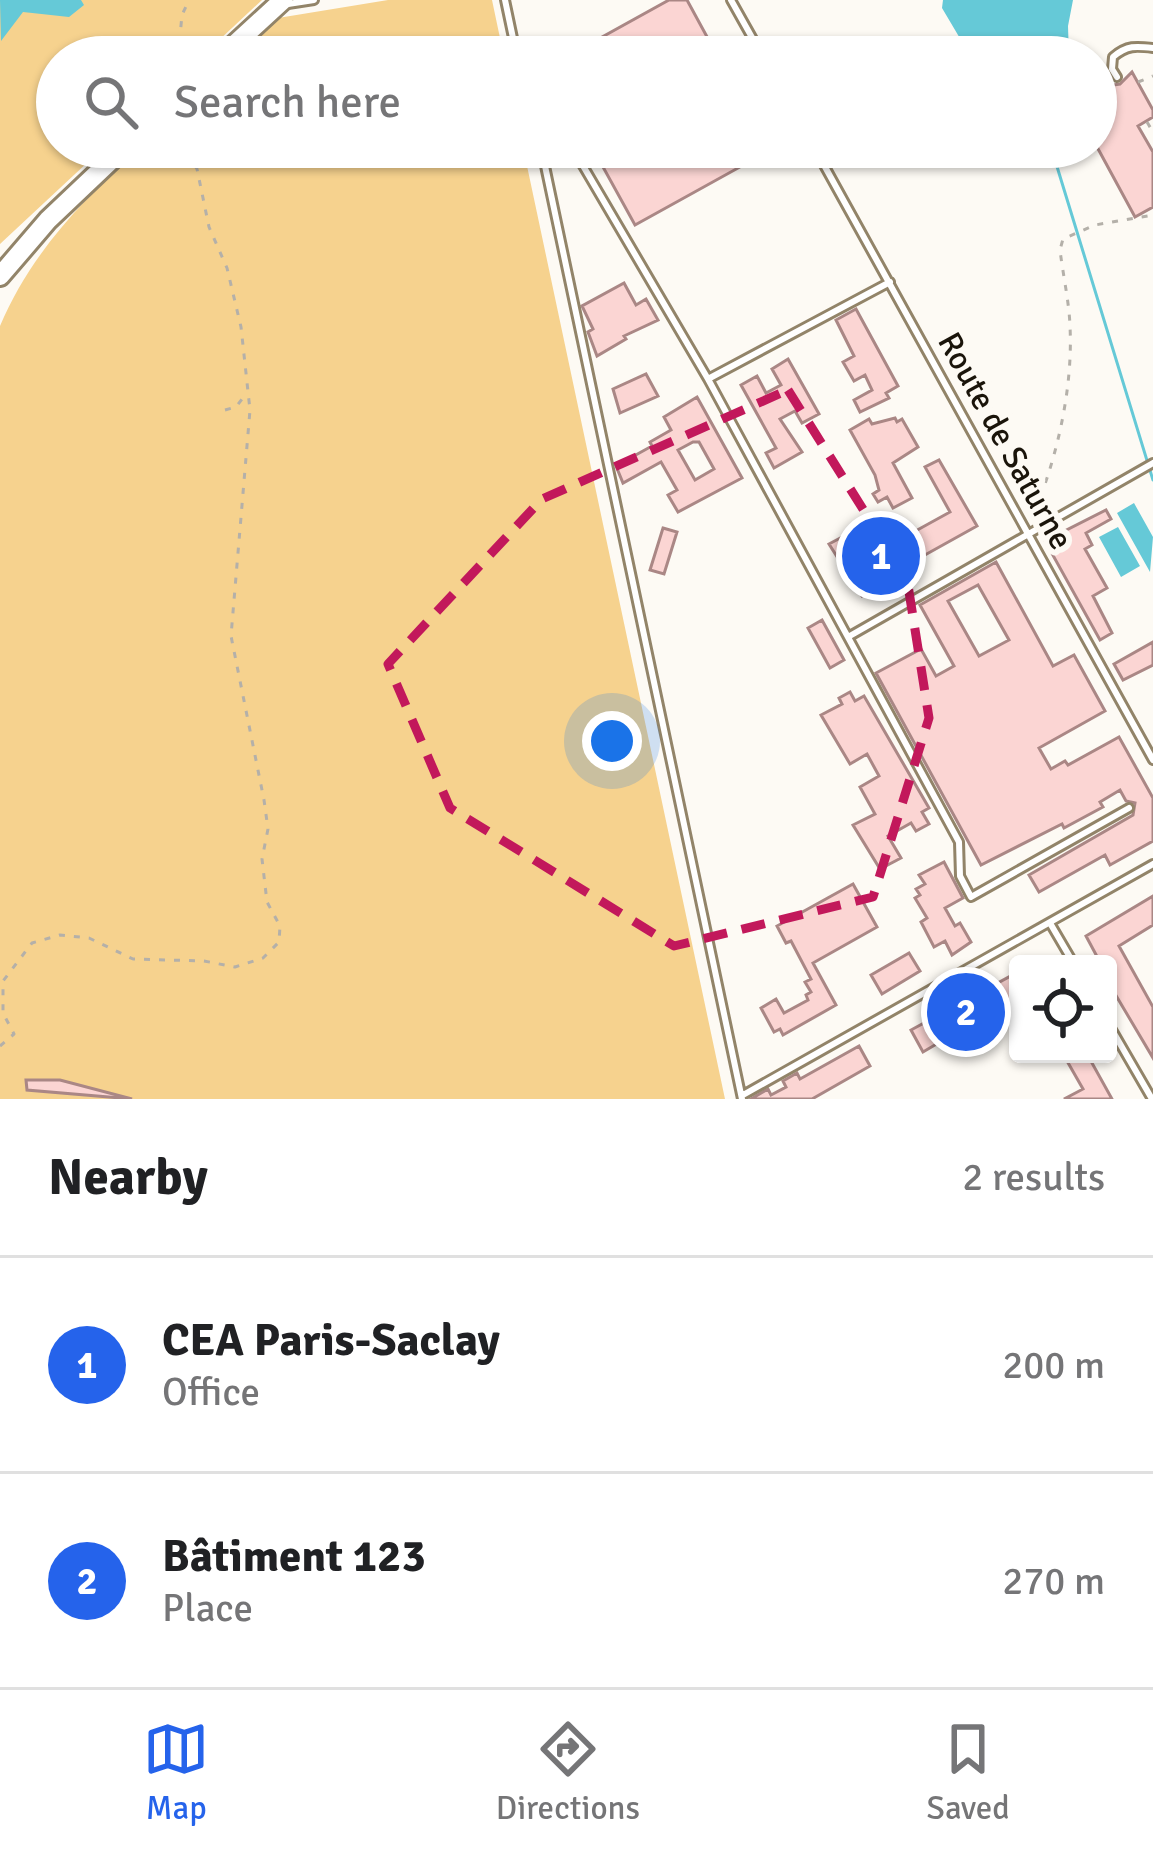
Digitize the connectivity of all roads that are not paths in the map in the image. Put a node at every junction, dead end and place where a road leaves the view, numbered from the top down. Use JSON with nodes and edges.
{"nodes":[{"id":1,"x":314,"y":0,"type":"edge"},
{"id":2,"x":505,"y":0,"type":"edge"},
{"id":3,"x":731,"y":0,"type":"edge"},
{"id":4,"x":281,"y":2,"type":"edge"},
{"id":5,"x":244,"y":36,"type":"edge"},
{"id":6,"x":513,"y":36,"type":"edge"},
{"id":7,"x":752,"y":36,"type":"edge"},
{"id":8,"x":1153,"y":48,"type":"edge"},
{"id":9,"x":1117,"y":53,"type":"edge"},
{"id":10,"x":113,"y":168,"type":"edge"},
{"id":11,"x":545,"y":168,"type":"edge"},
{"id":12,"x":584,"y":168,"type":"edge"},
{"id":13,"x":826,"y":168,"type":"edge"},
{"id":14,"x":0,"y":276,"type":"edge"},
{"id":15,"x":890,"y":282,"type":"junction"},
{"id":16,"x":708,"y":379,"type":"junction"},
{"id":17,"x":1153,"y":463,"type":"edge"},
{"id":18,"x":1028,"y":533,"type":"junction"},
{"id":19,"x":848,"y":638,"type":"junction"},
{"id":20,"x":1153,"y":760,"type":"edge"},
{"id":21,"x":1129,"y":808,"type":"dead end"},
{"id":22,"x":1153,"y":864,"type":"edge"},
{"id":23,"x":1050,"y":922,"type":"junction"},
{"id":24,"x":1069,"y":955,"type":"edge"},
{"id":25,"x":1117,"y":1039,"type":"edge"},
{"id":26,"x":742,"y":1097,"type":"edge"},
{"id":27,"x":1152,"y":1099,"type":"edge"}],
"edges":[{"from":1,"to":4,"type":"lane"},
{"from":2,"to":6,"type":"lane"},
{"from":3,"to":7,"type":"lane"},
{"from":4,"to":5,"type":"street"},
{"from":8,"to":9,"type":"lane"},
{"from":10,"to":14,"type":"street"},
{"from":11,"to":26,"type":"lane"},
{"from":12,"to":16,"type":"lane"},
{"from":13,"to":15,"type":"lane","name":"Route de Saturne"},
{"from":15,"to":16,"type":"lane"},
{"from":15,"to":18,"type":"lane","name":"Route de Saturne"},
{"from":16,"to":19,"type":"lane"},
{"from":17,"to":18,"type":"lane"},
{"from":18,"to":19,"type":"lane"},
{"from":18,"to":20,"type":"lane","name":"Route de Saturne"},
{"from":19,"to":21,"type":"lane"},
{"from":22,"to":23,"type":"lane"},
{"from":23,"to":24,"type":"lane"},
{"from":23,"to":26,"type":"lane"},
{"from":25,"to":27,"type":"lane"}]}
